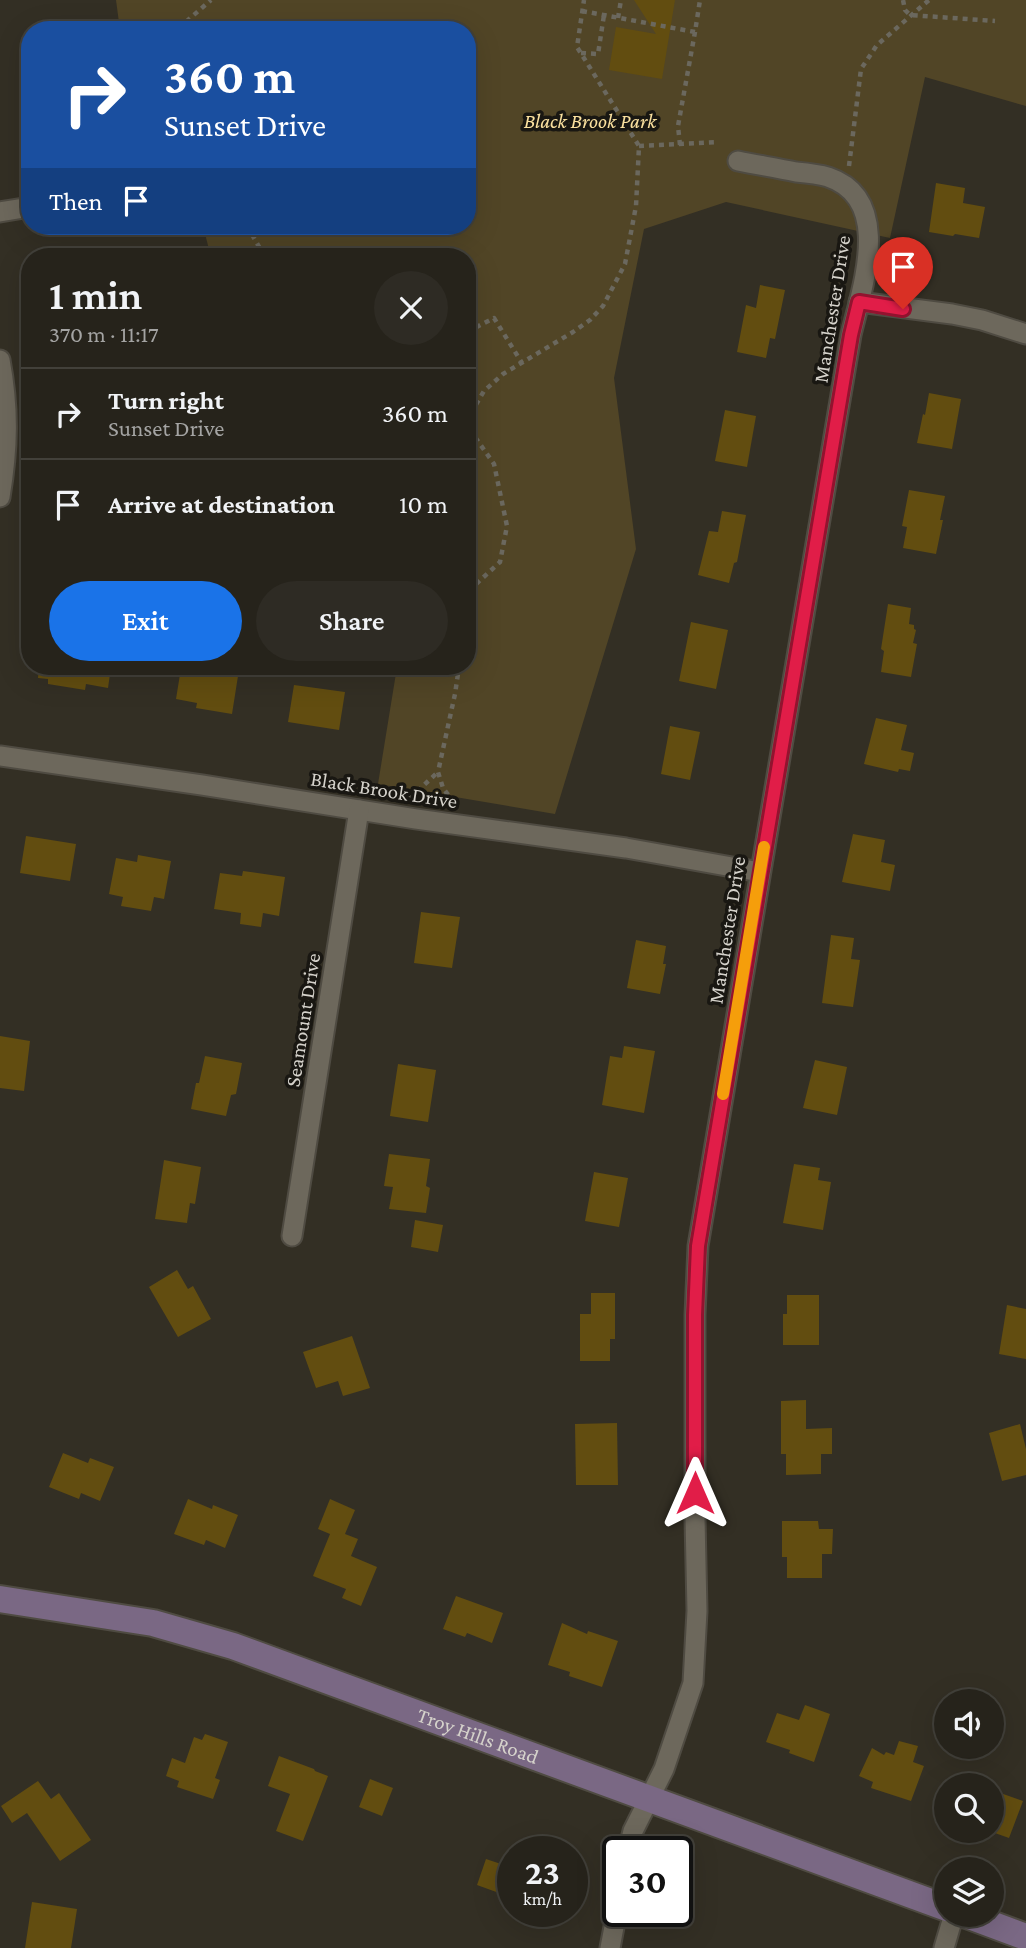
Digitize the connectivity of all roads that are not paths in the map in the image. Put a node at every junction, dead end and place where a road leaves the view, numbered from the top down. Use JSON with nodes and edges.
{"nodes":[{"id":1,"x":738,"y":161,"type":"dead end"},
{"id":2,"x":21,"y":208,"type":"edge"},
{"id":3,"x":0,"y":212,"type":"edge"},
{"id":4,"x":859,"y":302,"type":"junction"},
{"id":5,"x":1026,"y":334,"type":"edge"},
{"id":6,"x":0,"y":360,"type":"edge"},
{"id":7,"x":0,"y":497,"type":"edge"},
{"id":8,"x":0,"y":756,"type":"edge"},
{"id":9,"x":359,"y":810,"type":"junction"},
{"id":10,"x":760,"y":872,"type":"junction"},
{"id":11,"x":292,"y":1236,"type":"dead end"},
{"id":12,"x":0,"y":1599,"type":"edge"},
{"id":13,"x":650,"y":1798,"type":"junction"},
{"id":14,"x":632,"y":1836,"type":"edge"},
{"id":15,"x":934,"y":1903,"type":"edge"},
{"id":16,"x":614,"y":1927,"type":"edge"},
{"id":17,"x":950,"y":1927,"type":"edge"},
{"id":18,"x":999,"y":1927,"type":"edge"},
{"id":19,"x":1026,"y":1937,"type":"edge"},
{"id":20,"x":610,"y":1948,"type":"edge"},
{"id":21,"x":944,"y":1948,"type":"edge"}],
"edges":[{"from":1,"to":4,"type":"street","name":"Manchester Drive"},
{"from":2,"to":3,"type":"street"},
{"from":4,"to":5,"type":"street"},
{"from":4,"to":10,"type":"street","name":"Manchester Drive"},
{"from":6,"to":7,"type":"street"},
{"from":8,"to":9,"type":"street","name":"Black Brook Drive"},
{"from":9,"to":10,"type":"street","name":"Black Brook Drive"},
{"from":9,"to":11,"type":"street","name":"Seamount Drive"},
{"from":10,"to":13,"type":"street","name":"Manchester Drive"},
{"from":12,"to":13,"type":"main road","name":"Troy Hills Road"},
{"from":13,"to":14,"type":"street","name":"Manchester Drive"},
{"from":13,"to":15,"type":"main road","name":"Troy Hills Road"},
{"from":16,"to":20,"type":"street"},
{"from":17,"to":21,"type":"street"},
{"from":18,"to":19,"type":"main road"}]}
